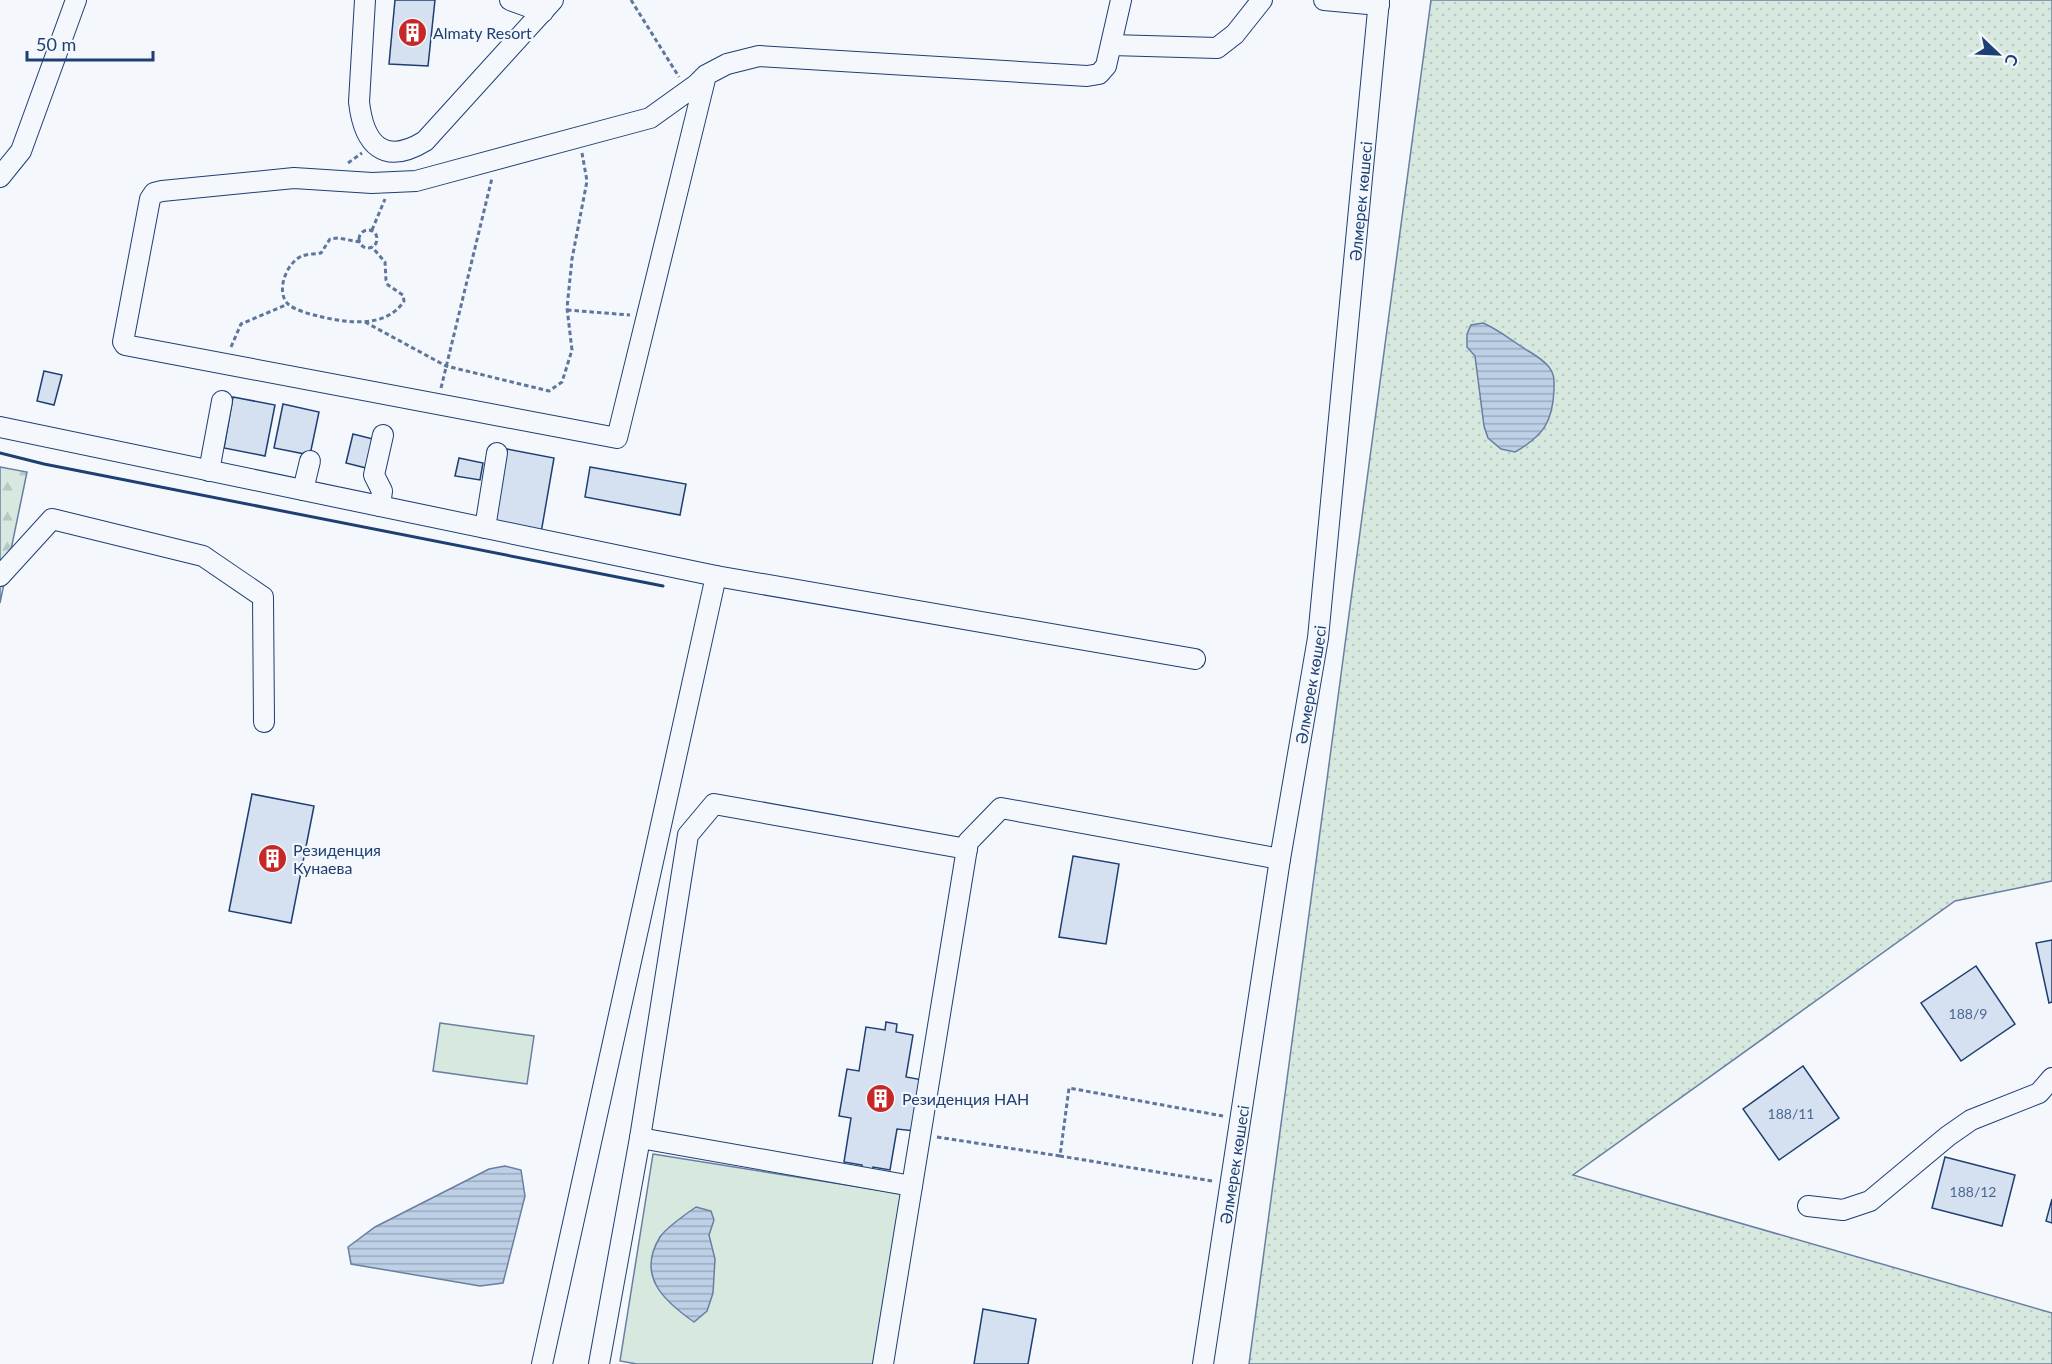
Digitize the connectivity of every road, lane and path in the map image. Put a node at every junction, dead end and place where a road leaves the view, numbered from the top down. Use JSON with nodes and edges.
{"nodes":[{"id":1,"x":76,"y":0,"type":"edge"},
{"id":2,"x":365,"y":0,"type":"edge"},
{"id":3,"x":510,"y":0,"type":"edge"},
{"id":4,"x":631,"y":0,"type":"edge"},
{"id":5,"x":1121,"y":0,"type":"edge"},
{"id":6,"x":1262,"y":0,"type":"edge"},
{"id":7,"x":1324,"y":0,"type":"edge"},
{"id":8,"x":1379,"y":2,"type":"edge"},
{"id":9,"x":548,"y":6,"type":"edge"},
{"id":10,"x":1111,"y":45,"type":"junction"},
{"id":11,"x":706,"y":75,"type":"junction"},
{"id":12,"x":688,"y":91,"type":"junction"},
{"id":13,"x":579,"y":136,"type":"junction"},
{"id":14,"x":496,"y":159,"type":"junction"},
{"id":15,"x":0,"y":177,"type":"edge"},
{"id":16,"x":392,"y":182,"type":"junction"},
{"id":17,"x":372,"y":230,"type":"junction"},
{"id":18,"x":360,"y":242,"type":"junction"},
{"id":19,"x":372,"y":247,"type":"junction"},
{"id":20,"x":288,"y":304,"type":"junction"},
{"id":21,"x":567,"y":310,"type":"junction"},
{"id":22,"x":647,"y":317,"type":"junction"},
{"id":23,"x":364,"y":322,"type":"junction"},
{"id":24,"x":224,"y":363,"type":"junction"},
{"id":25,"x":446,"y":366,"type":"junction"},
{"id":26,"x":222,"y":401,"type":"dead end"},
{"id":27,"x":438,"y":404,"type":"junction"},
{"id":28,"x":0,"y":427,"type":"edge"},
{"id":29,"x":383,"y":435,"type":"dead end"},
{"id":30,"x":497,"y":453,"type":"dead end"},
{"id":31,"x":310,"y":461,"type":"dead end"},
{"id":32,"x":209,"y":471,"type":"junction"},
{"id":33,"x":303,"y":490,"type":"junction"},
{"id":34,"x":380,"y":506,"type":"junction"},
{"id":35,"x":485,"y":528,"type":"junction"},
{"id":36,"x":0,"y":576,"type":"edge"},
{"id":37,"x":716,"y":576,"type":"junction"},
{"id":38,"x":1195,"y":659,"type":"dead end"},
{"id":39,"x":264,"y":722,"type":"dead end"},
{"id":40,"x":967,"y":849,"type":"junction"},
{"id":41,"x":1280,"y":859,"type":"junction"},
{"id":42,"x":2052,"y":1078,"type":"edge"},
{"id":43,"x":2046,"y":1095,"type":"edge"},
{"id":44,"x":1240,"y":1119,"type":"junction"},
{"id":45,"x":920,"y":1134,"type":"junction"},
{"id":46,"x":640,"y":1138,"type":"junction"},
{"id":47,"x":1060,"y":1155,"type":"junction"},
{"id":48,"x":912,"y":1185,"type":"junction"},
{"id":49,"x":1230,"y":1185,"type":"junction"},
{"id":50,"x":1808,"y":1206,"type":"dead end"},
{"id":51,"x":542,"y":1364,"type":"edge"},
{"id":52,"x":599,"y":1364,"type":"edge"},
{"id":53,"x":884,"y":1364,"type":"edge"},
{"id":54,"x":1203,"y":1364,"type":"edge"}],
"edges":[{"from":1,"to":15,"type":"street"},
{"from":2,"to":9,"type":"street"},
{"from":3,"to":9,"type":"street"},
{"from":4,"to":12,"type":"path"},
{"from":5,"to":10,"type":"street"},
{"from":6,"to":10,"type":"street"},
{"from":7,"to":8,"type":"street"},
{"from":8,"to":41,"type":"street","name":"Әлмерек көшесі"},
{"from":10,"to":11,"type":"street"},
{"from":11,"to":12,"type":"street"},
{"from":11,"to":22,"type":"street"},
{"from":12,"to":13,"type":"street"},
{"from":13,"to":14,"type":"street"},
{"from":13,"to":21,"type":"path"},
{"from":14,"to":16,"type":"street"},
{"from":14,"to":25,"type":"path"},
{"from":16,"to":17,"type":"path"},
{"from":16,"to":24,"type":"street"},
{"from":17,"to":18,"type":"path"},
{"from":17,"to":19,"type":"path"},
{"from":18,"to":19,"type":"path"},
{"from":18,"to":20,"type":"path"},
{"from":19,"to":23,"type":"path"},
{"from":20,"to":23,"type":"path"},
{"from":20,"to":24,"type":"path"},
{"from":21,"to":22,"type":"path"},
{"from":21,"to":25,"type":"path"},
{"from":22,"to":27,"type":"street"},
{"from":23,"to":25,"type":"path"},
{"from":24,"to":27,"type":"street"},
{"from":25,"to":27,"type":"path"},
{"from":26,"to":32,"type":"street"},
{"from":28,"to":32,"type":"street"},
{"from":29,"to":34,"type":"street"},
{"from":30,"to":35,"type":"street"},
{"from":31,"to":33,"type":"street"},
{"from":32,"to":33,"type":"street"},
{"from":33,"to":34,"type":"street"},
{"from":34,"to":35,"type":"street"},
{"from":35,"to":37,"type":"street"},
{"from":36,"to":39,"type":"street"},
{"from":37,"to":38,"type":"street"},
{"from":37,"to":51,"type":"street"},
{"from":40,"to":41,"type":"street"},
{"from":40,"to":45,"type":"street"},
{"from":40,"to":46,"type":"street"},
{"from":41,"to":44,"type":"street","name":"Әлмерек көшесі"},
{"from":42,"to":43,"type":"street"},
{"from":43,"to":50,"type":"street"},
{"from":44,"to":47,"type":"path"},
{"from":44,"to":49,"type":"street","name":"Әлмерек көшесі"},
{"from":45,"to":47,"type":"path"},
{"from":45,"to":48,"type":"street"},
{"from":46,"to":48,"type":"street"},
{"from":46,"to":52,"type":"street"},
{"from":47,"to":49,"type":"path"},
{"from":48,"to":53,"type":"street"},
{"from":49,"to":54,"type":"street","name":"Әлмерек көшесі"}]}
